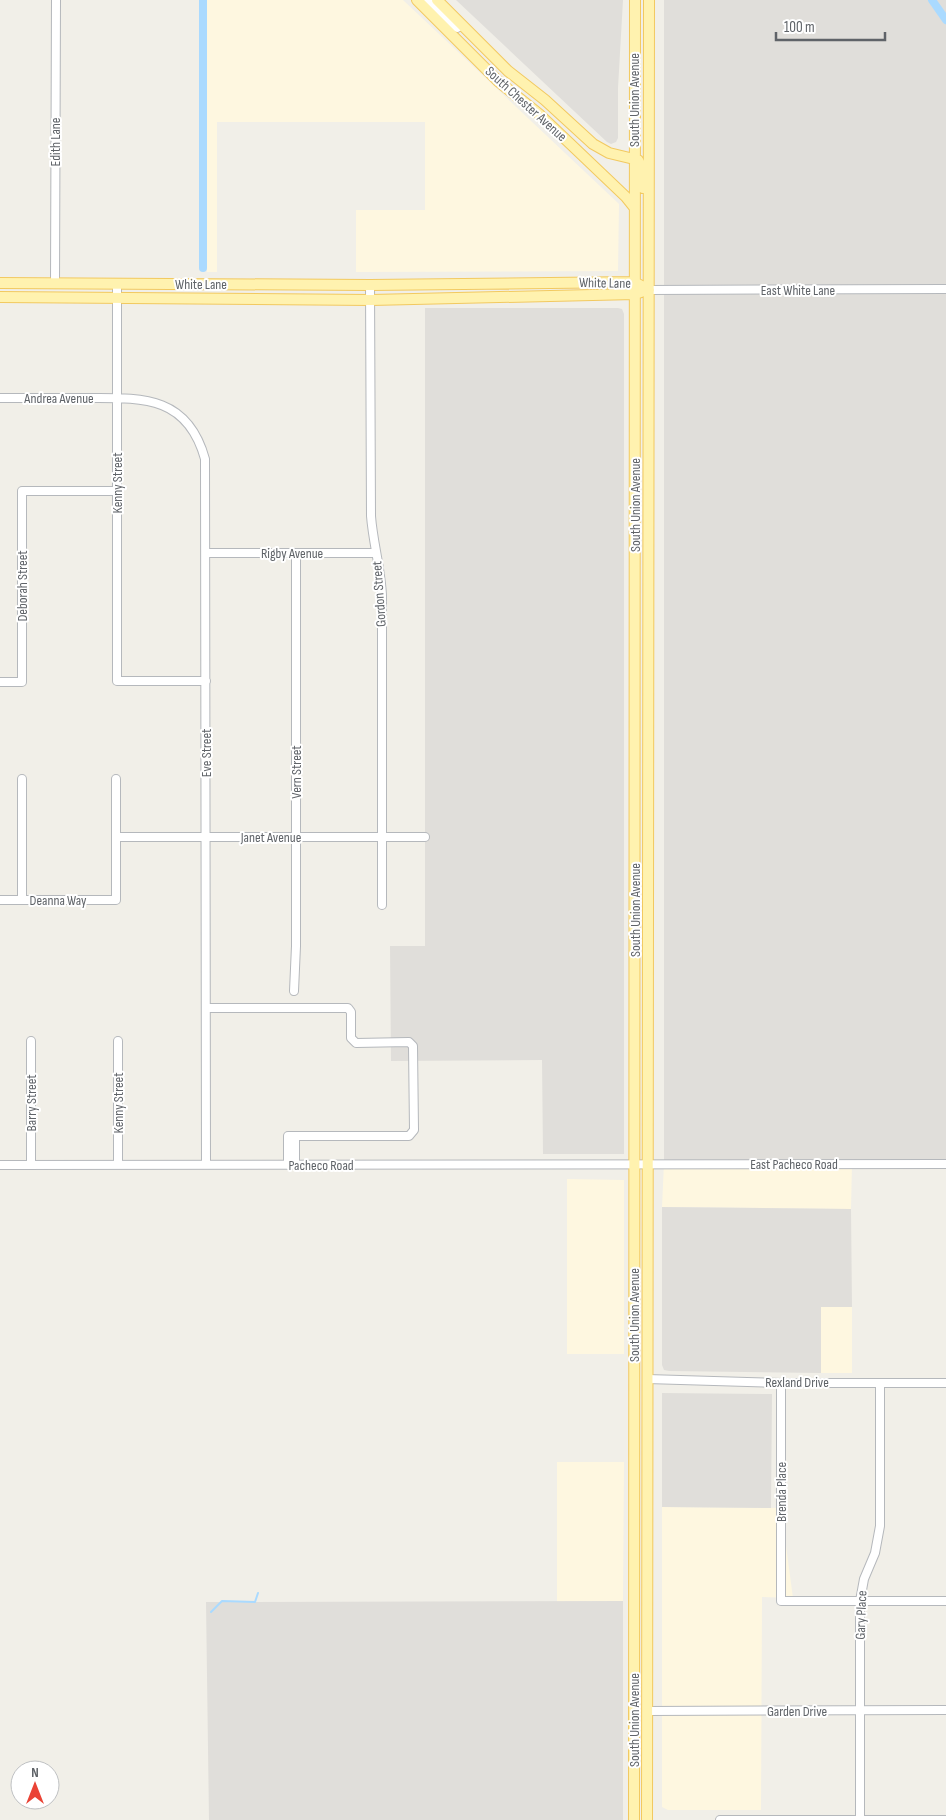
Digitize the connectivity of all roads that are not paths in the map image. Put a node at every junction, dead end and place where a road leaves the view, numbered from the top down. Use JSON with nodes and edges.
{"nodes":[{"id":1,"x":56,"y":0,"type":"edge"},
{"id":2,"x":417,"y":0,"type":"edge"},
{"id":3,"x":427,"y":0,"type":"edge"},
{"id":4,"x":437,"y":0,"type":"edge"},
{"id":5,"x":634,"y":0,"type":"edge"},
{"id":6,"x":649,"y":1,"type":"edge"},
{"id":7,"x":462,"y":25,"type":"junction"},
{"id":8,"x":634,"y":158,"type":"junction"},
{"id":9,"x":634,"y":207,"type":"junction"},
{"id":10,"x":649,"y":228,"type":"junction"},
{"id":11,"x":634,"y":282,"type":"junction"},
{"id":12,"x":0,"y":283,"type":"edge"},
{"id":13,"x":55,"y":284,"type":"junction"},
{"id":14,"x":117,"y":284,"type":"junction"},
{"id":15,"x":370,"y":285,"type":"junction"},
{"id":16,"x":649,"y":290,"type":"junction"},
{"id":17,"x":946,"y":290,"type":"edge"},
{"id":18,"x":635,"y":294,"type":"junction"},
{"id":19,"x":0,"y":298,"type":"edge"},
{"id":20,"x":117,"y":299,"type":"junction"},
{"id":21,"x":371,"y":300,"type":"junction"},
{"id":22,"x":0,"y":398,"type":"edge"},
{"id":23,"x":117,"y":398,"type":"junction"},
{"id":24,"x":635,"y":414,"type":"junction"},
{"id":25,"x":649,"y":482,"type":"junction"},
{"id":26,"x":117,"y":491,"type":"junction"},
{"id":27,"x":635,"y":534,"type":"junction"},
{"id":28,"x":207,"y":552,"type":"junction"},
{"id":29,"x":296,"y":553,"type":"junction"},
{"id":30,"x":376,"y":553,"type":"junction"},
{"id":31,"x":648,"y":602,"type":"junction"},
{"id":32,"x":635,"y":651,"type":"junction"},
{"id":33,"x":206,"y":681,"type":"junction"},
{"id":34,"x":0,"y":682,"type":"edge"},
{"id":35,"x":648,"y":719,"type":"junction"},
{"id":36,"x":635,"y":771,"type":"junction"},
{"id":37,"x":22,"y":779,"type":"dead end"},
{"id":38,"x":116,"y":779,"type":"dead end"},
{"id":39,"x":116,"y":837,"type":"junction"},
{"id":40,"x":206,"y":837,"type":"junction"},
{"id":41,"x":296,"y":837,"type":"junction"},
{"id":42,"x":382,"y":837,"type":"junction"},
{"id":43,"x":425,"y":837,"type":"dead end"},
{"id":44,"x":648,"y":837,"type":"junction"},
{"id":45,"x":0,"y":900,"type":"edge"},
{"id":46,"x":22,"y":900,"type":"junction"},
{"id":47,"x":382,"y":904,"type":"dead end"},
{"id":48,"x":294,"y":991,"type":"dead end"},
{"id":49,"x":206,"y":1008,"type":"junction"},
{"id":50,"x":32,"y":1041,"type":"dead end"},
{"id":51,"x":118,"y":1041,"type":"dead end"},
{"id":52,"x":641,"y":1164,"type":"junction"},
{"id":53,"x":946,"y":1164,"type":"edge"},
{"id":54,"x":0,"y":1165,"type":"edge"},
{"id":55,"x":31,"y":1165,"type":"junction"},
{"id":56,"x":118,"y":1165,"type":"junction"},
{"id":57,"x":206,"y":1165,"type":"junction"},
{"id":58,"x":291,"y":1165,"type":"junction"},
{"id":59,"x":634,"y":1291,"type":"junction"},
{"id":60,"x":634,"y":1375,"type":"junction"},
{"id":61,"x":647,"y":1379,"type":"junction"},
{"id":62,"x":781,"y":1383,"type":"junction"},
{"id":63,"x":880,"y":1383,"type":"junction"},
{"id":64,"x":946,"y":1383,"type":"edge"},
{"id":65,"x":647,"y":1464,"type":"junction"},
{"id":66,"x":860,"y":1601,"type":"junction"},
{"id":67,"x":946,"y":1601,"type":"edge"},
{"id":68,"x":634,"y":1624,"type":"junction"},
{"id":69,"x":860,"y":1710,"type":"junction"},
{"id":70,"x":946,"y":1710,"type":"edge"},
{"id":71,"x":647,"y":1711,"type":"junction"},
{"id":72,"x":634,"y":1820,"type":"edge"},
{"id":73,"x":648,"y":1820,"type":"edge"},
{"id":74,"x":720,"y":1820,"type":"edge"},
{"id":75,"x":860,"y":1820,"type":"edge"},
{"id":76,"x":946,"y":1820,"type":"edge"}],
"edges":[{"from":1,"to":13,"type":"street","name":"Edith Lane"},
{"from":2,"to":9,"type":"main road","name":"South Chester Avenue"},
{"from":3,"to":7,"type":"street"},
{"from":4,"to":7,"type":"main road","name":"South Chester Avenue"},
{"from":5,"to":8,"type":"main road","name":"South Union Avenue"},
{"from":6,"to":10,"type":"main road","name":"South Union Avenue"},
{"from":7,"to":8,"type":"main road","name":"South Chester Avenue"},
{"from":8,"to":9,"type":"main road","name":"South Union Avenue"},
{"from":8,"to":10,"type":"main road"},
{"from":9,"to":11,"type":"main road","name":"South Union Avenue"},
{"from":10,"to":16,"type":"main road","name":"South Union Avenue"},
{"from":11,"to":15,"type":"main road","name":"White Lane"},
{"from":11,"to":16,"type":"main road","name":"White Lane"},
{"from":11,"to":18,"type":"main road","name":"South Union Avenue"},
{"from":12,"to":13,"type":"main road","name":"White Lane"},
{"from":13,"to":14,"type":"main road","name":"White Lane"},
{"from":14,"to":15,"type":"main road","name":"White Lane"},
{"from":14,"to":20,"type":"street","name":"Kenny Street"},
{"from":15,"to":21,"type":"street","name":"Gordon Street"},
{"from":16,"to":17,"type":"street","name":"East White Lane"},
{"from":16,"to":18,"type":"main road","name":"White Lane"},
{"from":16,"to":25,"type":"main road","name":"South Union Avenue"},
{"from":18,"to":21,"type":"main road","name":"White Lane"},
{"from":18,"to":24,"type":"main road","name":"South Union Avenue"},
{"from":19,"to":20,"type":"main road","name":"White Lane"},
{"from":20,"to":21,"type":"main road","name":"White Lane"},
{"from":20,"to":23,"type":"street","name":"Kenny Street"},
{"from":21,"to":30,"type":"street","name":"Gordon Street"},
{"from":22,"to":23,"type":"street","name":"Andrea Avenue"},
{"from":23,"to":26,"type":"street","name":"Kenny Street"},
{"from":23,"to":28,"type":"street","name":"Eve Street"},
{"from":24,"to":25,"type":"main road"},
{"from":24,"to":27,"type":"main road","name":"South Union Avenue"},
{"from":25,"to":31,"type":"main road","name":"South Union Avenue"},
{"from":26,"to":33,"type":"street","name":"Kenny Street"},
{"from":26,"to":34,"type":"street","name":"Deborah Street"},
{"from":27,"to":31,"type":"main road"},
{"from":27,"to":32,"type":"main road","name":"South Union Avenue"},
{"from":28,"to":29,"type":"street","name":"Rigby Avenue"},
{"from":28,"to":33,"type":"street","name":"Eve Street"},
{"from":29,"to":30,"type":"street","name":"Rigby Avenue"},
{"from":29,"to":41,"type":"street","name":"Vern Street"},
{"from":30,"to":42,"type":"street","name":"Gordon Street"},
{"from":31,"to":35,"type":"main road","name":"South Union Avenue"},
{"from":32,"to":35,"type":"main road"},
{"from":32,"to":36,"type":"main road","name":"South Union Avenue"},
{"from":33,"to":40,"type":"street","name":"Eve Street"},
{"from":35,"to":44,"type":"main road","name":"South Union Avenue"},
{"from":36,"to":44,"type":"main road"},
{"from":36,"to":52,"type":"main road","name":"South Union Avenue"},
{"from":37,"to":46,"type":"street"},
{"from":38,"to":39,"type":"street"},
{"from":39,"to":40,"type":"street","name":"Janet Avenue"},
{"from":39,"to":46,"type":"street","name":"Deanna Way"},
{"from":40,"to":41,"type":"street","name":"Janet Avenue"},
{"from":40,"to":49,"type":"street","name":"Eve Street"},
{"from":41,"to":42,"type":"street","name":"Janet Avenue"},
{"from":41,"to":48,"type":"street","name":"Vern Street"},
{"from":42,"to":43,"type":"street","name":"Janet Avenue"},
{"from":42,"to":47,"type":"street","name":"Gordon Street"},
{"from":44,"to":52,"type":"main road","name":"South Union Avenue"},
{"from":45,"to":46,"type":"street","name":"Deanna Way"},
{"from":49,"to":57,"type":"street","name":"Eve Street"},
{"from":49,"to":58,"type":"street"},
{"from":50,"to":55,"type":"street","name":"Barry Street"},
{"from":51,"to":56,"type":"street","name":"Kenny Street"},
{"from":52,"to":53,"type":"street","name":"East Pacheco Road"},
{"from":52,"to":58,"type":"street","name":"Pacheco Road"},
{"from":52,"to":59,"type":"main road","name":"South Union Avenue"},
{"from":52,"to":61,"type":"main road","name":"South Union Avenue"},
{"from":54,"to":55,"type":"street","name":"Pacheco Road"},
{"from":55,"to":56,"type":"street","name":"Pacheco Road"},
{"from":56,"to":57,"type":"street","name":"Pacheco Road"},
{"from":57,"to":58,"type":"street","name":"Pacheco Road"},
{"from":59,"to":60,"type":"main road","name":"South Union Avenue"},
{"from":59,"to":61,"type":"main road"},
{"from":60,"to":65,"type":"main road"},
{"from":60,"to":68,"type":"main road","name":"South Union Avenue"},
{"from":61,"to":62,"type":"street","name":"Rexland Drive"},
{"from":61,"to":65,"type":"main road","name":"South Union Avenue"},
{"from":62,"to":63,"type":"street","name":"Rexland Drive"},
{"from":62,"to":66,"type":"street","name":"Brenda Place"},
{"from":63,"to":64,"type":"street","name":"Rexland Drive"},
{"from":63,"to":66,"type":"street","name":"Gary Place"},
{"from":65,"to":71,"type":"main road","name":"South Union Avenue"},
{"from":66,"to":67,"type":"street"},
{"from":66,"to":69,"type":"street","name":"Gary Place"},
{"from":68,"to":71,"type":"main road"},
{"from":68,"to":72,"type":"main road","name":"South Union Avenue"},
{"from":69,"to":70,"type":"street","name":"Garden Drive"},
{"from":69,"to":71,"type":"street","name":"Garden Drive"},
{"from":69,"to":75,"type":"street","name":"Gary Place"},
{"from":71,"to":73,"type":"main road","name":"South Union Avenue"},
{"from":74,"to":75,"type":"street"},
{"from":75,"to":76,"type":"street"}]}
